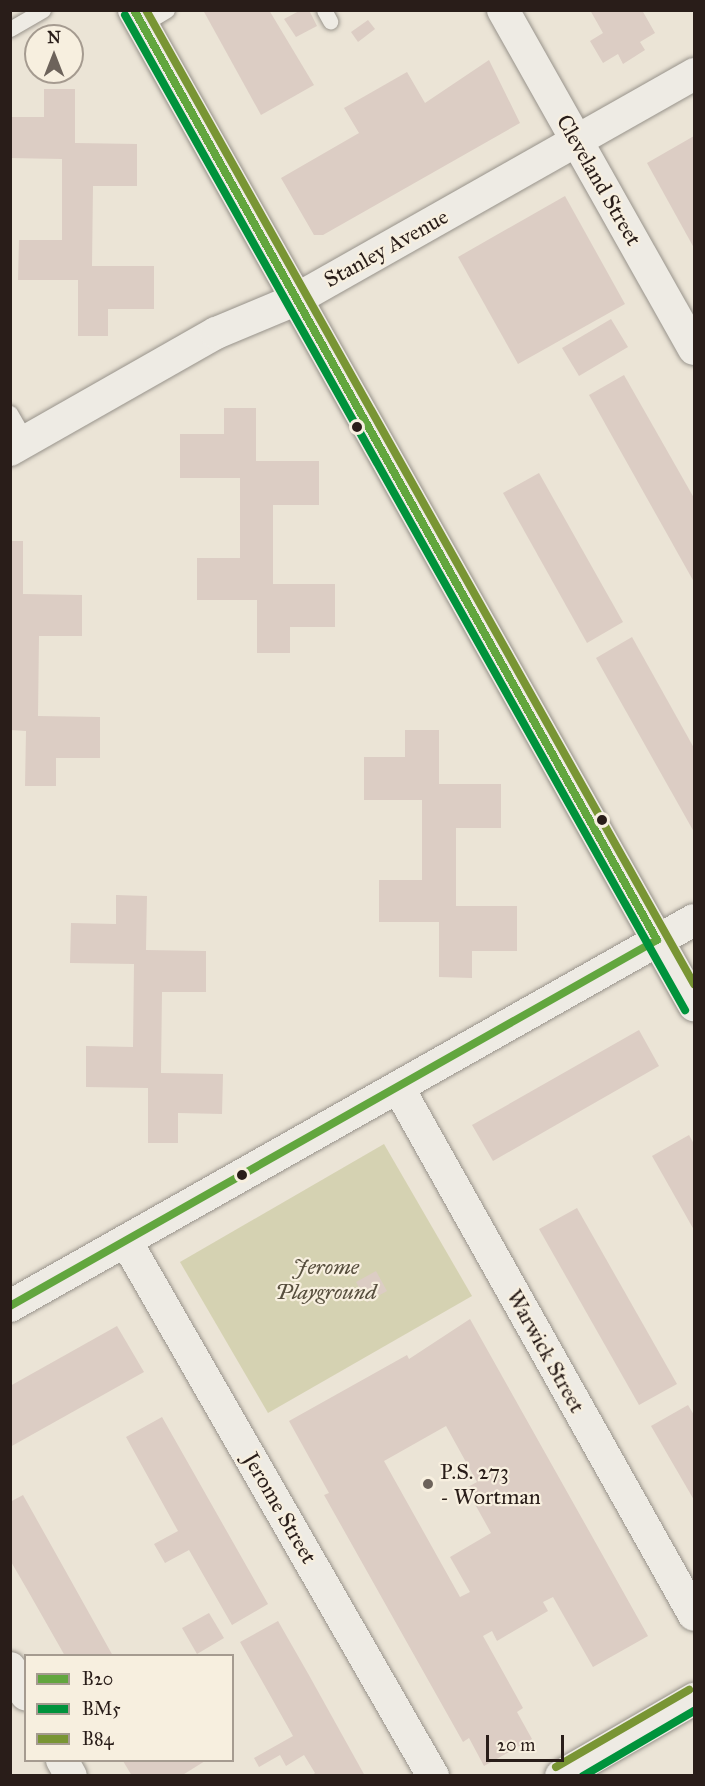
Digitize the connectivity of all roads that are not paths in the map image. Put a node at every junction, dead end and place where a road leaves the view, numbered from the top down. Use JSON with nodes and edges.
{"nodes":[{"id":1,"x":43,"y":10,"type":"edge"},
{"id":2,"x":503,"y":10,"type":"edge"},
{"id":3,"x":148,"y":15,"type":"edge"},
{"id":4,"x":10,"y":29,"type":"edge"},
{"id":5,"x":694,"y":74,"type":"edge"},
{"id":6,"x":577,"y":141,"type":"junction"},
{"id":7,"x":295,"y":300,"type":"junction"},
{"id":8,"x":694,"y":349,"type":"edge"},
{"id":9,"x":10,"y":412,"type":"edge"},
{"id":10,"x":18,"y":445,"type":"edge"},
{"id":11,"x":694,"y":920,"type":"edge"},
{"id":12,"x":657,"y":940,"type":"junction"},
{"id":13,"x":694,"y":1005,"type":"edge"},
{"id":14,"x":398,"y":1087,"type":"junction"},
{"id":15,"x":126,"y":1241,"type":"junction"},
{"id":16,"x":10,"y":1306,"type":"edge"},
{"id":17,"x":694,"y":1615,"type":"edge"},
{"id":18,"x":10,"y":1668,"type":"edge"},
{"id":19,"x":24,"y":1692,"type":"edge"},
{"id":20,"x":694,"y":1699,"type":"edge"},
{"id":21,"x":63,"y":1762,"type":"edge"},
{"id":22,"x":71,"y":1776,"type":"edge"},
{"id":23,"x":433,"y":1776,"type":"edge"},
{"id":24,"x":561,"y":1776,"type":"edge"}],
"edges":[{"from":1,"to":4,"type":"lane"},
{"from":2,"to":6,"type":"street","name":"Cleveland Street"},
{"from":3,"to":7,"type":"street"},
{"from":5,"to":6,"type":"street","name":"Stanley Avenue"},
{"from":6,"to":7,"type":"street","name":"Stanley Avenue"},
{"from":6,"to":8,"type":"street","name":"Cleveland Street"},
{"from":7,"to":10,"type":"street","name":"Stanley Avenue"},
{"from":7,"to":12,"type":"street"},
{"from":9,"to":10,"type":"lane"},
{"from":11,"to":12,"type":"street"},
{"from":12,"to":13,"type":"street"},
{"from":12,"to":14,"type":"street"},
{"from":14,"to":15,"type":"street"},
{"from":14,"to":17,"type":"street","name":"Warwick Street"},
{"from":15,"to":16,"type":"street"},
{"from":15,"to":23,"type":"street","name":"Jerome Street"},
{"from":18,"to":19,"type":"street"},
{"from":20,"to":24,"type":"street"},
{"from":21,"to":22,"type":"street"}]}
